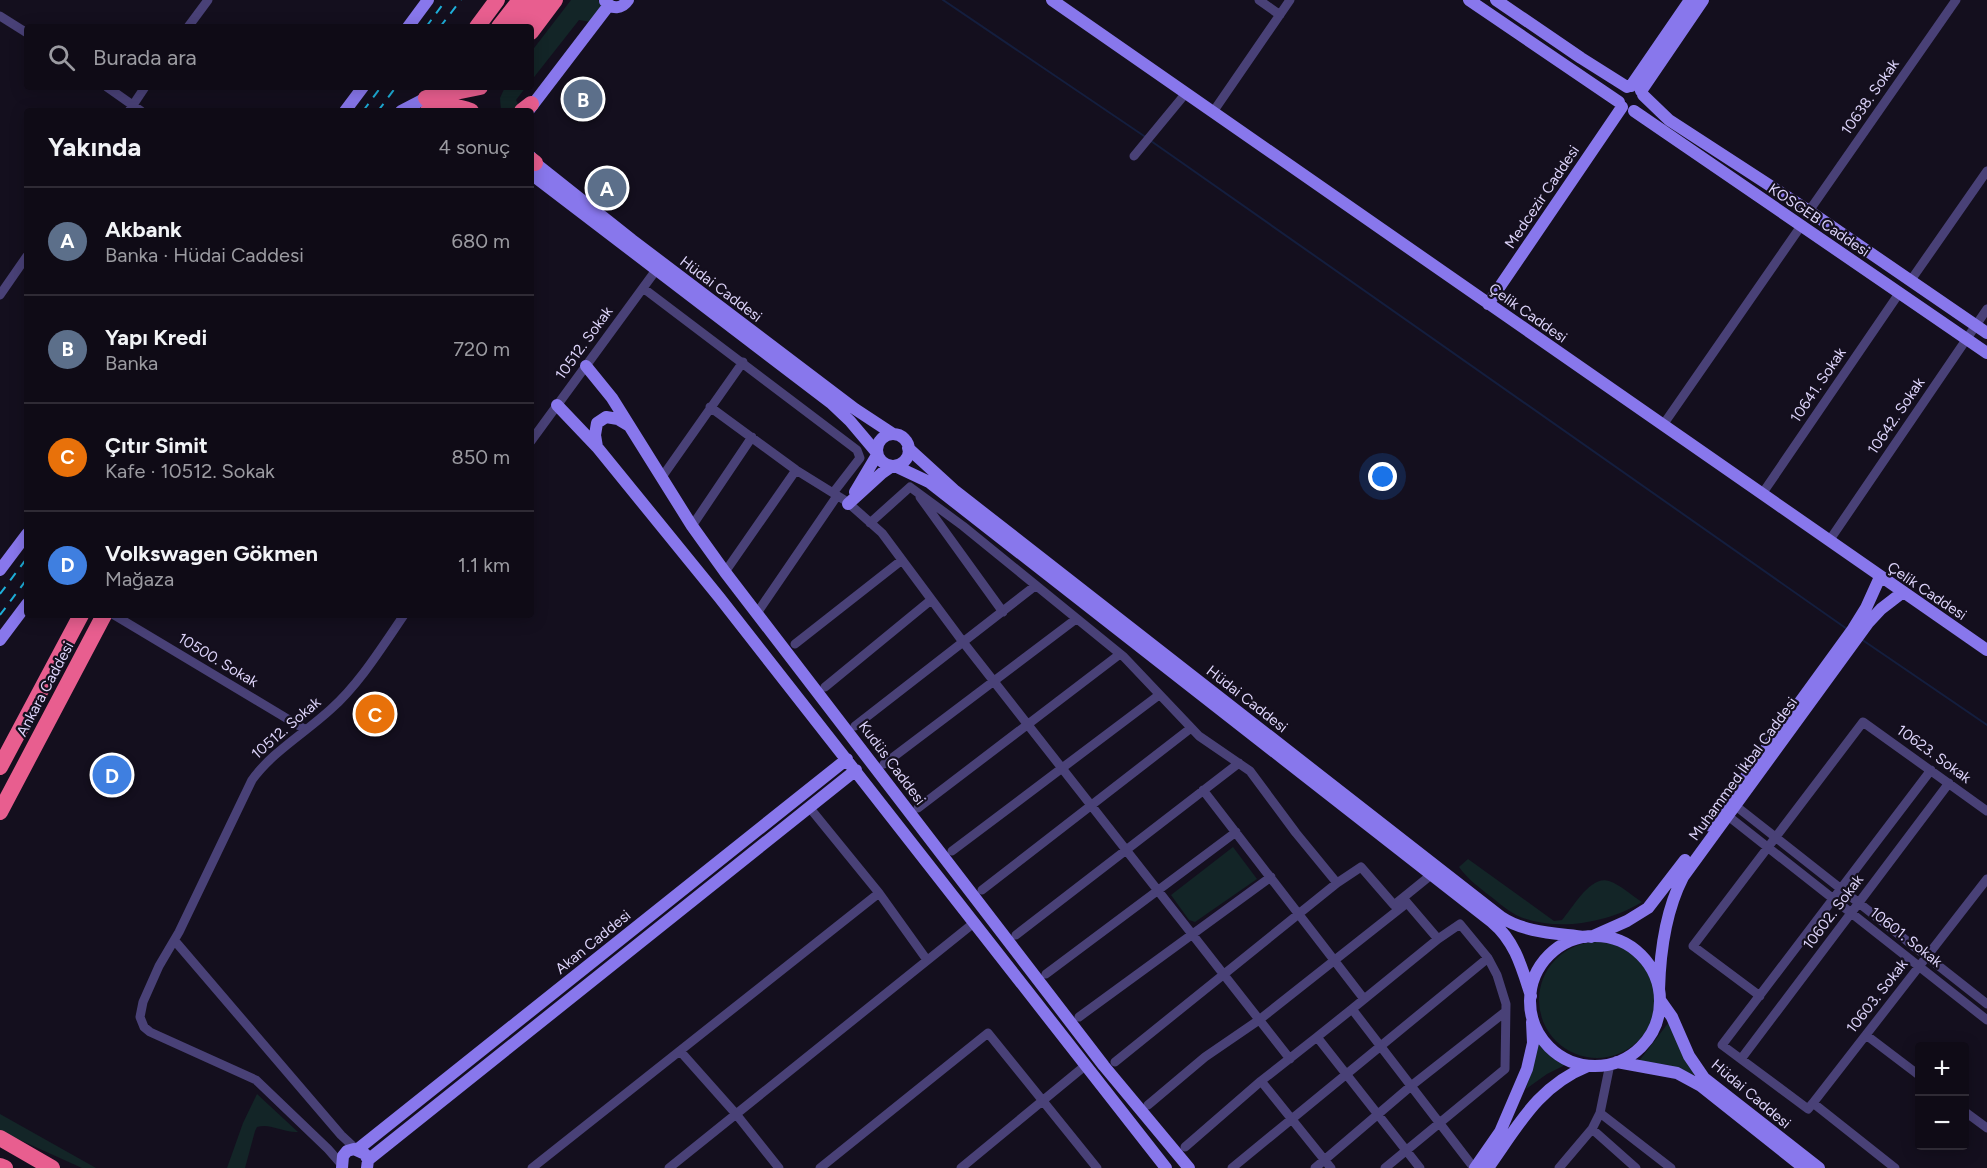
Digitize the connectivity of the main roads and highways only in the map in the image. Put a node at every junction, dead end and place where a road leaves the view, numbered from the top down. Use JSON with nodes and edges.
{"nodes":[{"id":1,"x":497,"y":0,"type":"edge"},
{"id":2,"x":520,"y":0,"type":"edge"},
{"id":3,"x":537,"y":0,"type":"edge"},
{"id":4,"x":555,"y":0,"type":"edge"},
{"id":5,"x":479,"y":24,"type":"edge"},
{"id":6,"x":501,"y":24,"type":"edge"},
{"id":7,"x":517,"y":24,"type":"edge"},
{"id":8,"x":534,"y":28,"type":"edge"},
{"id":9,"x":470,"y":90,"type":"edge"},
{"id":10,"x":433,"y":101,"type":"edge"},
{"id":11,"x":463,"y":108,"type":"edge"},
{"id":12,"x":102,"y":618,"type":"edge"},
{"id":13,"x":77,"y":620,"type":"edge"},
{"id":14,"x":0,"y":767,"type":"edge"},
{"id":15,"x":0,"y":812,"type":"edge"},
{"id":16,"x":0,"y":1138,"type":"edge"},
{"id":17,"x":0,"y":1148,"type":"edge"},
{"id":18,"x":0,"y":1166,"type":"edge"},
{"id":19,"x":5,"y":1168,"type":"edge"},
{"id":20,"x":50,"y":1168,"type":"edge"}],
"edges":[{"from":1,"to":5,"type":"highway"},
{"from":2,"to":6,"type":"highway"},
{"from":3,"to":7,"type":"highway"},
{"from":4,"to":8,"type":"highway"},
{"from":9,"to":10,"type":"highway"},
{"from":10,"to":11,"type":"highway"},
{"from":12,"to":15,"type":"highway","name":"Ankara Caddesi"},
{"from":13,"to":14,"type":"highway","name":"Ankara Caddesi"},
{"from":16,"to":20,"type":"highway"},
{"from":17,"to":20,"type":"highway"},
{"from":18,"to":19,"type":"highway"}]}
